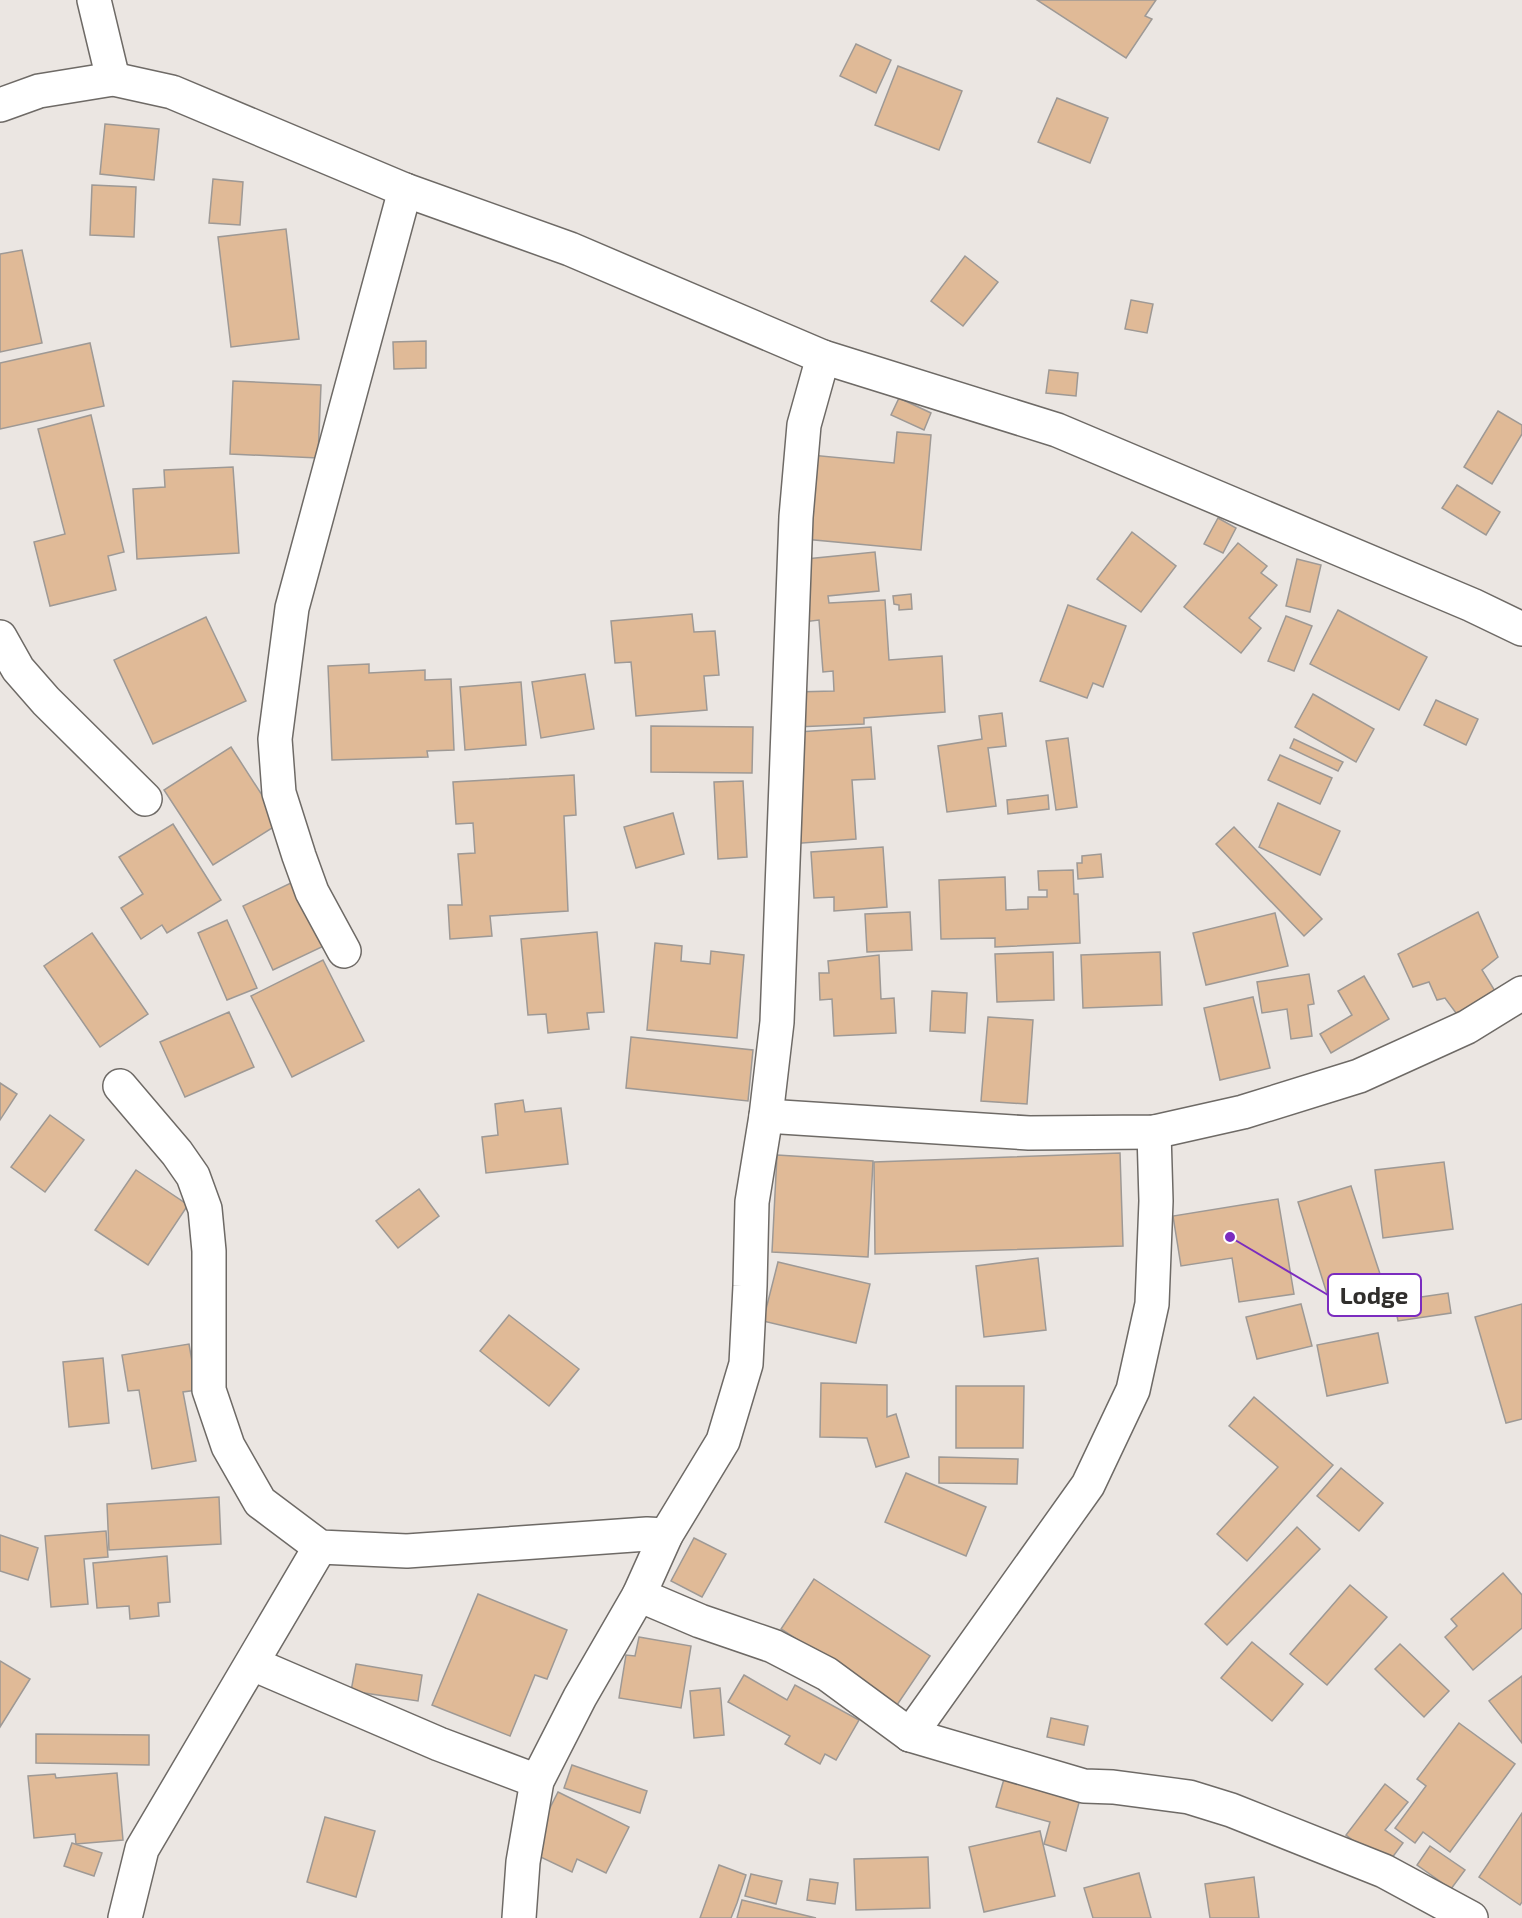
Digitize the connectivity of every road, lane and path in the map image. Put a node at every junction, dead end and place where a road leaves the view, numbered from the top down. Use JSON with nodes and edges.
{"nodes":[{"id":1,"x":94,"y":0,"type":"edge"},
{"id":2,"x":113,"y":79,"type":"junction"},
{"id":3,"x":0,"y":105,"type":"edge"},
{"id":4,"x":405,"y":190,"type":"junction"},
{"id":5,"x":824,"y":357,"type":"junction"},
{"id":6,"x":1522,"y":628,"type":"edge"},
{"id":7,"x":0,"y":637,"type":"edge"},
{"id":8,"x":145,"y":799,"type":"dead end"},
{"id":9,"x":344,"y":951,"type":"dead end"},
{"id":10,"x":1522,"y":993,"type":"edge"},
{"id":11,"x":120,"y":1086,"type":"dead end"},
{"id":12,"x":766,"y":1116,"type":"junction"},
{"id":13,"x":1154,"y":1132,"type":"junction"},
{"id":14,"x":666,"y":1536,"type":"junction"},
{"id":15,"x":320,"y":1547,"type":"junction"},
{"id":16,"x":639,"y":1595,"type":"junction"},
{"id":17,"x":253,"y":1664,"type":"junction"},
{"id":18,"x":910,"y":1735,"type":"junction"},
{"id":19,"x":537,"y":1781,"type":"junction"},
{"id":20,"x":125,"y":1918,"type":"edge"},
{"id":21,"x":519,"y":1918,"type":"edge"},
{"id":22,"x":1471,"y":1918,"type":"edge"}],
"edges":[{"from":1,"to":2,"type":"street"},
{"from":2,"to":3,"type":"street"},
{"from":2,"to":4,"type":"street"},
{"from":4,"to":5,"type":"street"},
{"from":4,"to":9,"type":"street"},
{"from":5,"to":6,"type":"street"},
{"from":5,"to":12,"type":"street"},
{"from":7,"to":8,"type":"street"},
{"from":10,"to":13,"type":"street"},
{"from":11,"to":15,"type":"street"},
{"from":12,"to":13,"type":"street"},
{"from":12,"to":14,"type":"street"},
{"from":13,"to":18,"type":"street"},
{"from":14,"to":15,"type":"street"},
{"from":14,"to":16,"type":"street"},
{"from":15,"to":17,"type":"street"},
{"from":16,"to":18,"type":"street"},
{"from":16,"to":19,"type":"street"},
{"from":17,"to":19,"type":"street"},
{"from":17,"to":20,"type":"street"},
{"from":18,"to":22,"type":"street"},
{"from":19,"to":21,"type":"street"}]}
